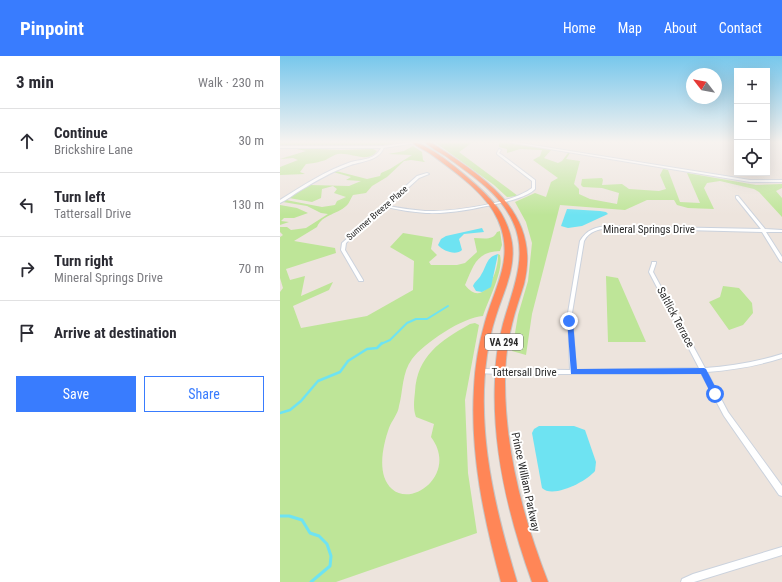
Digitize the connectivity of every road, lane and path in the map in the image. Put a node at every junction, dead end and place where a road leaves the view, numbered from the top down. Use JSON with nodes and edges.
{"nodes":[{"id":1,"x":344,"y":167,"type":"edge"},
{"id":2,"x":450,"y":167,"type":"edge"},
{"id":3,"x":463,"y":167,"type":"edge"},
{"id":4,"x":515,"y":167,"type":"edge"},
{"id":5,"x":657,"y":167,"type":"edge"},
{"id":6,"x":427,"y":174,"type":"dead end"},
{"id":7,"x":782,"y":181,"type":"edge"},
{"id":8,"x":737,"y":197,"type":"dead end"},
{"id":9,"x":504,"y":201,"type":"junction"},
{"id":10,"x":280,"y":202,"type":"edge"},
{"id":11,"x":493,"y":203,"type":"junction"},
{"id":12,"x":385,"y":206,"type":"junction"},
{"id":13,"x":764,"y":231,"type":"junction"},
{"id":14,"x":782,"y":232,"type":"edge"},
{"id":15,"x":782,"y":262,"type":"edge"},
{"id":16,"x":654,"y":264,"type":"dead end"},
{"id":17,"x":361,"y":280,"type":"dead end"},
{"id":18,"x":782,"y":356,"type":"edge"},
{"id":19,"x":480,"y":371,"type":"junction"},
{"id":20,"x":704,"y":371,"type":"junction"},
{"id":21,"x":501,"y":372,"type":"junction"},
{"id":22,"x":574,"y":372,"type":"junction"},
{"id":23,"x":782,"y":492,"type":"edge"},
{"id":24,"x":782,"y":551,"type":"edge"},
{"id":25,"x":508,"y":582,"type":"edge"},
{"id":26,"x":540,"y":582,"type":"edge"},
{"id":27,"x":685,"y":582,"type":"edge"}],
"edges":[{"from":1,"to":10,"type":"street"},
{"from":2,"to":11,"type":"highway","number":"VA 294"},
{"from":3,"to":9,"type":"highway","name":"Prince William Parkway","number":"VA 294"},
{"from":4,"to":9,"type":"street"},
{"from":5,"to":7,"type":"street"},
{"from":6,"to":12,"type":"street","name":"Summer Breeze Place"},
{"from":8,"to":13,"type":"street"},
{"from":9,"to":11,"type":"street"},
{"from":9,"to":21,"type":"highway","name":"Prince William Parkway","number":"VA 294"},
{"from":11,"to":12,"type":"street"},
{"from":11,"to":19,"type":"highway","number":"VA 294"},
{"from":12,"to":17,"type":"street","name":"Summer Breeze Place"},
{"from":13,"to":14,"type":"street","name":"Mineral Springs Drive"},
{"from":13,"to":15,"type":"street"},
{"from":13,"to":22,"type":"street","name":"Mineral Springs Drive"},
{"from":16,"to":20,"type":"street","name":"Saltlick Terrace"},
{"from":18,"to":20,"type":"street","name":"Tattersall Drive"},
{"from":19,"to":21,"type":"street","name":"Tattersall Drive"},
{"from":19,"to":25,"type":"highway","number":"VA 294"},
{"from":20,"to":22,"type":"street","name":"Tattersall Drive"},
{"from":20,"to":23,"type":"street","name":"Saltlick Terrace"},
{"from":21,"to":22,"type":"street","name":"Tattersall Drive"},
{"from":21,"to":26,"type":"highway","name":"Prince William Parkway","number":"VA 294"},
{"from":24,"to":27,"type":"street"}]}
